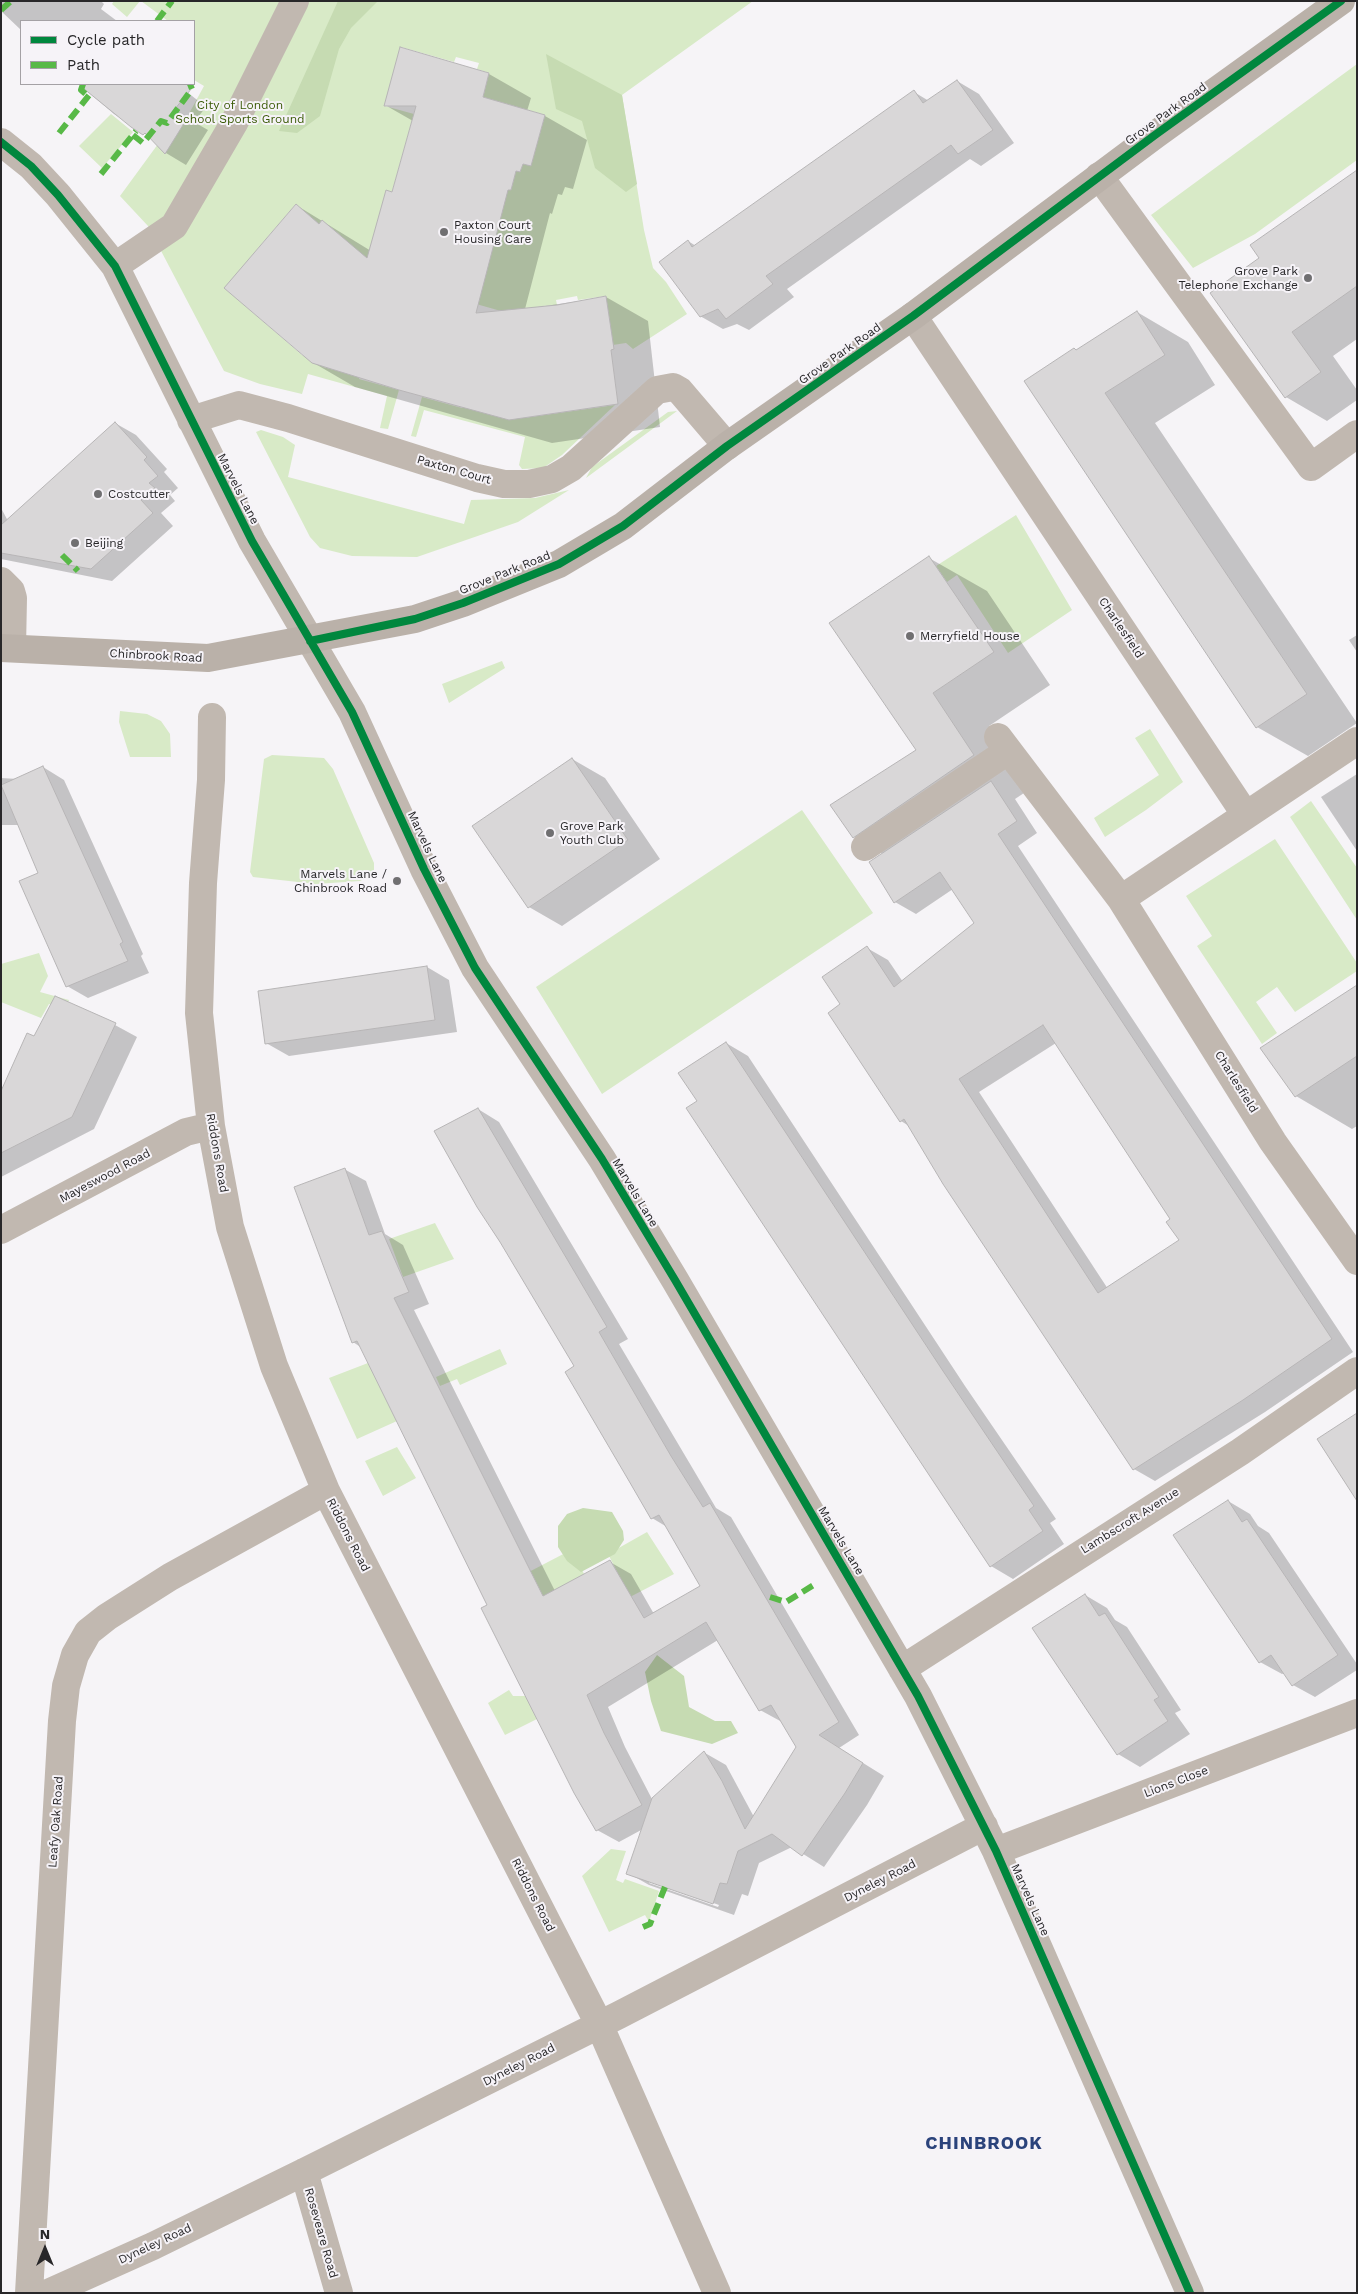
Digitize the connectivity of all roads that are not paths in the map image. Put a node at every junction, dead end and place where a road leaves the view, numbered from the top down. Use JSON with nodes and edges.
{"nodes":[{"id":1,"x":295,"y":1,"type":"edge"},
{"id":2,"x":1341,"y":1,"type":"edge"},
{"id":3,"x":1,"y":142,"type":"edge"},
{"id":4,"x":1099,"y":176,"type":"junction"},
{"id":5,"x":115,"y":266,"type":"junction"},
{"id":6,"x":913,"y":316,"type":"junction"},
{"id":7,"x":191,"y":420,"type":"junction"},
{"id":8,"x":1357,"y":434,"type":"edge"},
{"id":9,"x":727,"y":446,"type":"junction"},
{"id":10,"x":1,"y":581,"type":"edge"},
{"id":11,"x":310,"y":641,"type":"junction"},
{"id":12,"x":7,"y":648,"type":"edge"},
{"id":13,"x":212,"y":717,"type":"dead end"},
{"id":14,"x":1357,"y":741,"type":"edge"},
{"id":15,"x":1245,"y":814,"type":"junction"},
{"id":16,"x":865,"y":847,"type":"dead end"},
{"id":17,"x":1121,"y":899,"type":"junction"},
{"id":18,"x":211,"y":1126,"type":"junction"},
{"id":19,"x":1,"y":1230,"type":"edge"},
{"id":20,"x":1357,"y":1261,"type":"edge"},
{"id":21,"x":1357,"y":1371,"type":"edge"},
{"id":22,"x":326,"y":1491,"type":"junction"},
{"id":23,"x":902,"y":1669,"type":"junction"},
{"id":24,"x":1357,"y":1714,"type":"edge"},
{"id":25,"x":984,"y":1826,"type":"junction"},
{"id":26,"x":996,"y":1851,"type":"junction"},
{"id":27,"x":599,"y":2024,"type":"junction"},
{"id":28,"x":304,"y":2172,"type":"junction"},
{"id":29,"x":29,"y":2293,"type":"edge"},
{"id":30,"x":48,"y":2293,"type":"edge"},
{"id":31,"x":339,"y":2293,"type":"edge"},
{"id":32,"x":718,"y":2293,"type":"edge"},
{"id":33,"x":1190,"y":2293,"type":"edge"}],
"edges":[{"from":1,"to":5,"type":"street"},
{"from":2,"to":4,"type":"main road","name":"Grove Park Road"},
{"from":3,"to":5,"type":"street","name":"Marvels Lane"},
{"from":4,"to":6,"type":"main road","name":"Grove Park Road"},
{"from":4,"to":8,"type":"street"},
{"from":5,"to":7,"type":"street","name":"Marvels Lane"},
{"from":6,"to":9,"type":"main road","name":"Grove Park Road"},
{"from":6,"to":15,"type":"street","name":"Charlesfield"},
{"from":7,"to":9,"type":"street","name":"Paxton Court"},
{"from":7,"to":11,"type":"street","name":"Marvels Lane"},
{"from":9,"to":11,"type":"main road","name":"Grove Park Road"},
{"from":10,"to":12,"type":"street"},
{"from":11,"to":12,"type":"main road","name":"Chinbrook Road"},
{"from":11,"to":23,"type":"street","name":"Marvels Lane"},
{"from":13,"to":18,"type":"street","name":"Riddons Road"},
{"from":14,"to":15,"type":"street"},
{"from":15,"to":17,"type":"street"},
{"from":16,"to":17,"type":"street","name":"Charlesfield"},
{"from":17,"to":20,"type":"street","name":"Charlesfield"},
{"from":18,"to":19,"type":"street","name":"Mayeswood Road"},
{"from":18,"to":22,"type":"street","name":"Riddons Road"},
{"from":21,"to":23,"type":"street","name":"Lambscroft Avenue"},
{"from":22,"to":27,"type":"street","name":"Riddons Road"},
{"from":22,"to":29,"type":"street","name":"Leafy Oak Road"},
{"from":23,"to":25,"type":"street","name":"Marvels Lane"},
{"from":24,"to":26,"type":"street","name":"Lions Close"},
{"from":25,"to":26,"type":"street","name":"Marvels Lane"},
{"from":25,"to":27,"type":"street","name":"Dyneley Road"},
{"from":26,"to":33,"type":"street","name":"Marvels Lane"},
{"from":27,"to":28,"type":"street","name":"Dyneley Road"},
{"from":27,"to":32,"type":"street","name":"Riddons Road"},
{"from":28,"to":30,"type":"street","name":"Dyneley Road"},
{"from":28,"to":31,"type":"street","name":"Roseveare Road"}]}
